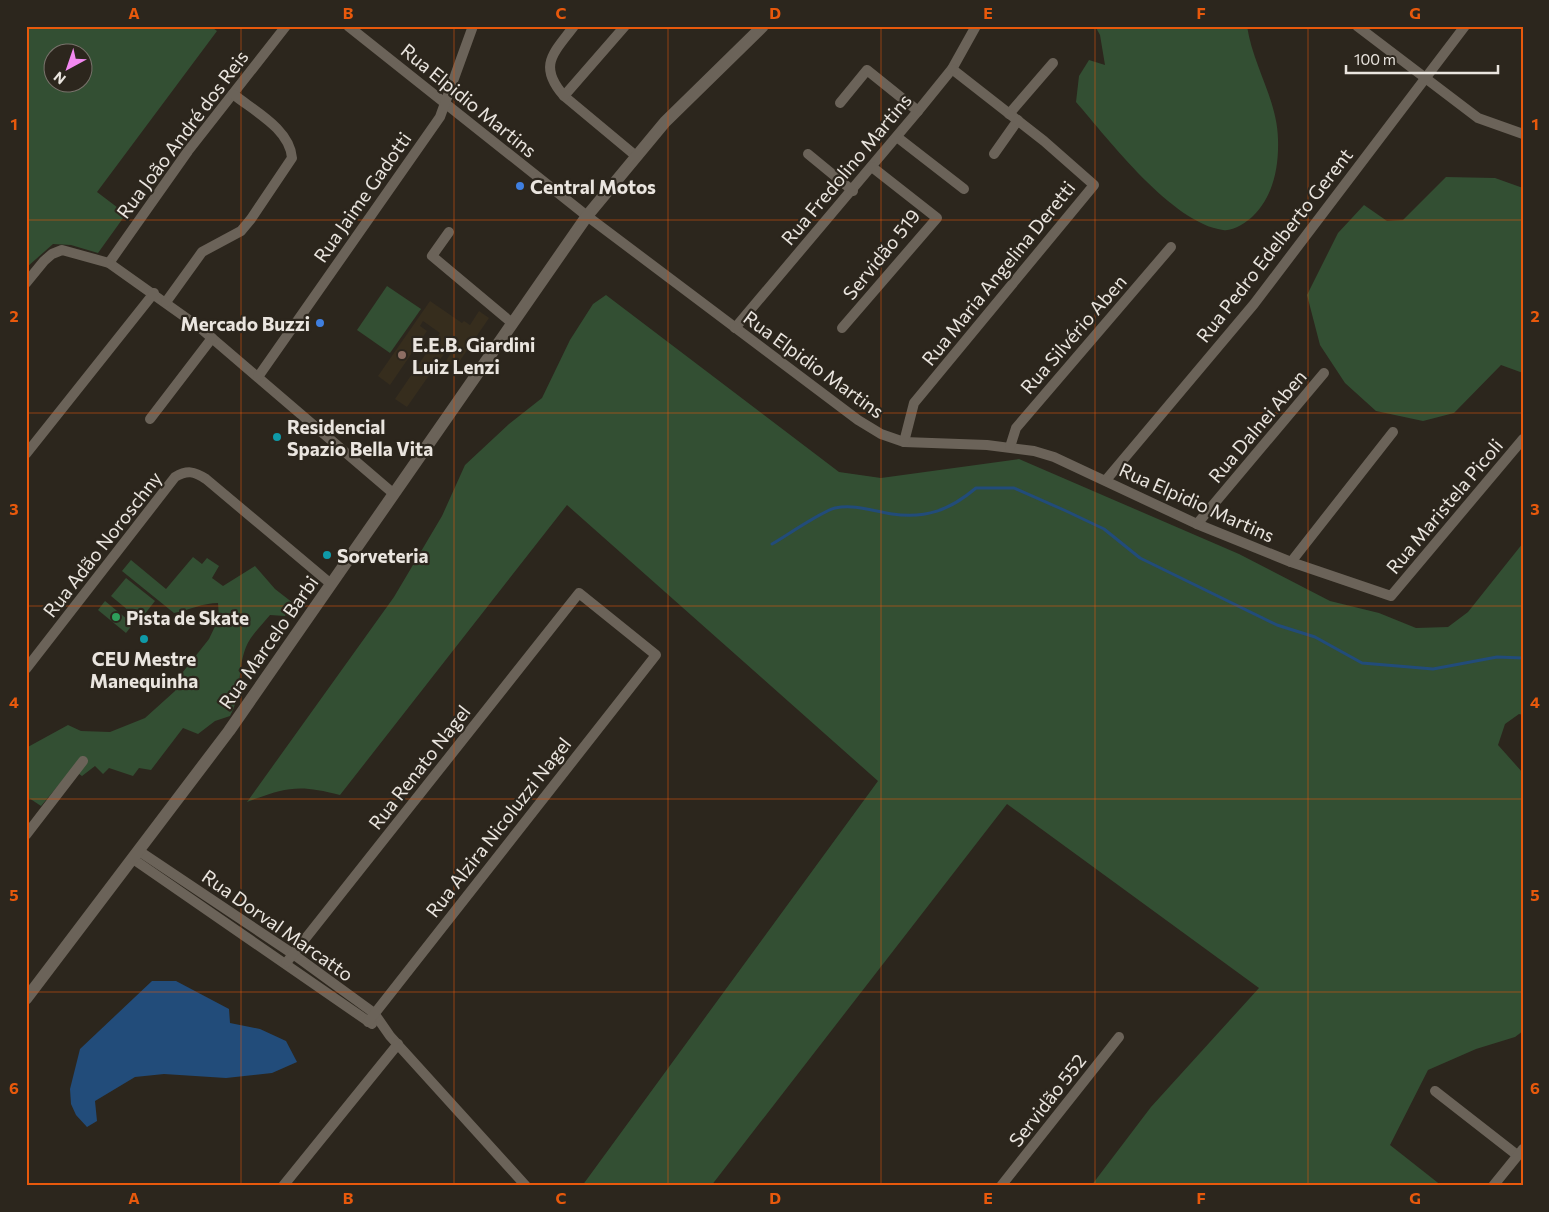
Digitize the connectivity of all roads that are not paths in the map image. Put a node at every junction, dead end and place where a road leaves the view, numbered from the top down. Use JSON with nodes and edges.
{"nodes":[{"id":1,"x":286,"y":26,"type":"edge"},
{"id":2,"x":348,"y":26,"type":"edge"},
{"id":3,"x":473,"y":26,"type":"edge"},
{"id":4,"x":574,"y":26,"type":"edge"},
{"id":5,"x":625,"y":26,"type":"edge"},
{"id":6,"x":764,"y":26,"type":"edge"},
{"id":7,"x":976,"y":26,"type":"edge"},
{"id":8,"x":1357,"y":26,"type":"edge"},
{"id":9,"x":1465,"y":26,"type":"edge"},
{"id":10,"x":1053,"y":63,"type":"dead end"},
{"id":11,"x":952,"y":69,"type":"junction"},
{"id":12,"x":1424,"y":78,"type":"junction"},
{"id":13,"x":232,"y":94,"type":"junction"},
{"id":14,"x":564,"y":96,"type":"junction"},
{"id":15,"x":840,"y":103,"type":"dead end"},
{"id":16,"x":446,"y":104,"type":"junction"},
{"id":17,"x":918,"y":111,"type":"junction"},
{"id":18,"x":1014,"y":117,"type":"junction"},
{"id":19,"x":1523,"y":134,"type":"edge"},
{"id":20,"x":897,"y":137,"type":"junction"},
{"id":21,"x":808,"y":154,"type":"dead end"},
{"id":22,"x":994,"y":154,"type":"dead end"},
{"id":23,"x":636,"y":156,"type":"junction"},
{"id":24,"x":872,"y":167,"type":"junction"},
{"id":25,"x":964,"y":189,"type":"dead end"},
{"id":26,"x":852,"y":191,"type":"junction"},
{"id":27,"x":587,"y":216,"type":"junction"},
{"id":28,"x":449,"y":232,"type":"dead end"},
{"id":29,"x":1171,"y":247,"type":"dead end"},
{"id":30,"x":109,"y":263,"type":"junction"},
{"id":31,"x":26,"y":283,"type":"edge"},
{"id":32,"x":154,"y":293,"type":"junction"},
{"id":33,"x":166,"y":302,"type":"junction"},
{"id":34,"x":512,"y":323,"type":"junction"},
{"id":35,"x":735,"y":328,"type":"junction"},
{"id":36,"x":842,"y":328,"type":"dead end"},
{"id":37,"x":212,"y":338,"type":"junction"},
{"id":38,"x":1324,"y":373,"type":"dead end"},
{"id":39,"x":258,"y":377,"type":"junction"},
{"id":40,"x":150,"y":419,"type":"dead end"},
{"id":41,"x":1393,"y":432,"type":"dead end"},
{"id":42,"x":1523,"y":439,"type":"edge"},
{"id":43,"x":904,"y":442,"type":"junction"},
{"id":44,"x":1010,"y":447,"type":"junction"},
{"id":45,"x":26,"y":454,"type":"edge"},
{"id":46,"x":1106,"y":480,"type":"junction"},
{"id":47,"x":394,"y":494,"type":"junction"},
{"id":48,"x":1197,"y":524,"type":"junction"},
{"id":49,"x":1291,"y":562,"type":"junction"},
{"id":50,"x":331,"y":584,"type":"junction"},
{"id":51,"x":579,"y":593,"type":"joint"},
{"id":52,"x":1391,"y":596,"type":"joint"},
{"id":53,"x":26,"y":669,"type":"edge"},
{"id":54,"x":83,"y":761,"type":"dead end"},
{"id":55,"x":26,"y":835,"type":"edge"},
{"id":56,"x":136,"y":855,"type":"junction"},
{"id":57,"x":293,"y":954,"type":"junction"},
{"id":58,"x":286,"y":963,"type":"junction"},
{"id":59,"x":26,"y":999,"type":"edge"},
{"id":60,"x":371,"y":1018,"type":"junction"},
{"id":61,"x":1120,"y":1037,"type":"dead end"},
{"id":62,"x":398,"y":1044,"type":"junction"},
{"id":63,"x":1435,"y":1090,"type":"dead end"},
{"id":64,"x":1520,"y":1152,"type":"edge"},
{"id":65,"x":522,"y":1184,"type":"edge"},
{"id":66,"x":283,"y":1186,"type":"edge"},
{"id":67,"x":1001,"y":1186,"type":"edge"},
{"id":68,"x":1493,"y":1186,"type":"edge"}],
"edges":[{"from":1,"to":13,"type":"street","name":"Rua João André dos Reis"},
{"from":2,"to":16,"type":"street","name":"Rua Elpidio Martins"},
{"from":3,"to":16,"type":"street","name":"Rua Jaime Gadotti"},
{"from":4,"to":14,"type":"street"},
{"from":5,"to":14,"type":"street"},
{"from":6,"to":23,"type":"street","name":"Rua Marcelo Barbi"},
{"from":7,"to":11,"type":"street","name":"Rua Fredolino Martins"},
{"from":8,"to":12,"type":"street"},
{"from":9,"to":12,"type":"street","name":"Rua Pedro Edelberto Gerent"},
{"from":10,"to":18,"type":"street"},
{"from":11,"to":17,"type":"street","name":"Rua Fredolino Martins"},
{"from":11,"to":18,"type":"street"},
{"from":12,"to":19,"type":"street"},
{"from":12,"to":46,"type":"street","name":"Rua Pedro Edelberto Gerent"},
{"from":13,"to":30,"type":"street","name":"Rua João André dos Reis"},
{"from":13,"to":33,"type":"street"},
{"from":14,"to":23,"type":"street"},
{"from":15,"to":17,"type":"street"},
{"from":16,"to":27,"type":"street","name":"Rua Elpidio Martins"},
{"from":16,"to":39,"type":"street","name":"Rua Jaime Gadotti"},
{"from":17,"to":20,"type":"street","name":"Rua Fredolino Martins"},
{"from":18,"to":22,"type":"street"},
{"from":18,"to":43,"type":"street","name":"Rua Maria Angelina Deretti"},
{"from":20,"to":24,"type":"street","name":"Rua Fredolino Martins"},
{"from":20,"to":25,"type":"street"},
{"from":21,"to":26,"type":"street"},
{"from":23,"to":27,"type":"street","name":"Rua Marcelo Barbi"},
{"from":24,"to":26,"type":"street","name":"Rua Fredolino Martins"},
{"from":24,"to":36,"type":"street","name":"Servidão 519"},
{"from":26,"to":35,"type":"street","name":"Rua Fredolino Martins"},
{"from":27,"to":34,"type":"street","name":"Rua Marcelo Barbi"},
{"from":27,"to":35,"type":"street","name":"Rua Elpidio Martins"},
{"from":28,"to":34,"type":"street"},
{"from":29,"to":44,"type":"street","name":"Rua Silvério Aben"},
{"from":30,"to":31,"type":"street"},
{"from":30,"to":32,"type":"street"},
{"from":32,"to":33,"type":"street"},
{"from":32,"to":45,"type":"street"},
{"from":33,"to":37,"type":"street"},
{"from":34,"to":47,"type":"street","name":"Rua Marcelo Barbi"},
{"from":35,"to":43,"type":"street","name":"Rua Elpidio Martins"},
{"from":37,"to":39,"type":"street"},
{"from":37,"to":40,"type":"street"},
{"from":38,"to":48,"type":"street","name":"Rua Dalnei Aben"},
{"from":39,"to":47,"type":"street"},
{"from":41,"to":49,"type":"street"},
{"from":42,"to":52,"type":"street","name":"Rua Maristela Picoli"},
{"from":43,"to":44,"type":"street","name":"Rua Elpidio Martins"},
{"from":44,"to":46,"type":"street","name":"Rua Elpidio Martins"},
{"from":46,"to":48,"type":"street","name":"Rua Elpidio Martins"},
{"from":47,"to":50,"type":"street","name":"Rua Marcelo Barbi"},
{"from":48,"to":49,"type":"street","name":"Rua Elpidio Martins"},
{"from":49,"to":52,"type":"street","name":"Rua Elpidio Martins"},
{"from":50,"to":53,"type":"street","name":"Rua Adão Noroschny"},
{"from":50,"to":56,"type":"street","name":"Rua Marcelo Barbi"},
{"from":51,"to":57,"type":"street","name":"Rua Renato Nagel"},
{"from":51,"to":60,"type":"street","name":"Rua Alzira Nicoluzzi Nagel"},
{"from":54,"to":55,"type":"street"},
{"from":56,"to":57,"type":"street","name":"Rua Dorval Marcatto"},
{"from":56,"to":58,"type":"street","name":"Rua Dorval Marcatto"},
{"from":56,"to":59,"type":"street","name":"Rua Marcelo Barbi"},
{"from":57,"to":58,"type":"street","name":"Rua Renato Nagel"},
{"from":57,"to":60,"type":"street","name":"Rua Dorval Marcatto"},
{"from":58,"to":60,"type":"street","name":"Rua Dorval Marcatto"},
{"from":60,"to":62,"type":"street","name":"Rua Dorval Marcatto"},
{"from":61,"to":67,"type":"street","name":"Servidão 552"},
{"from":62,"to":65,"type":"street","name":"Rua Dorval Marcatto"},
{"from":62,"to":66,"type":"street"},
{"from":63,"to":64,"type":"street"},
{"from":64,"to":68,"type":"street"}]}
